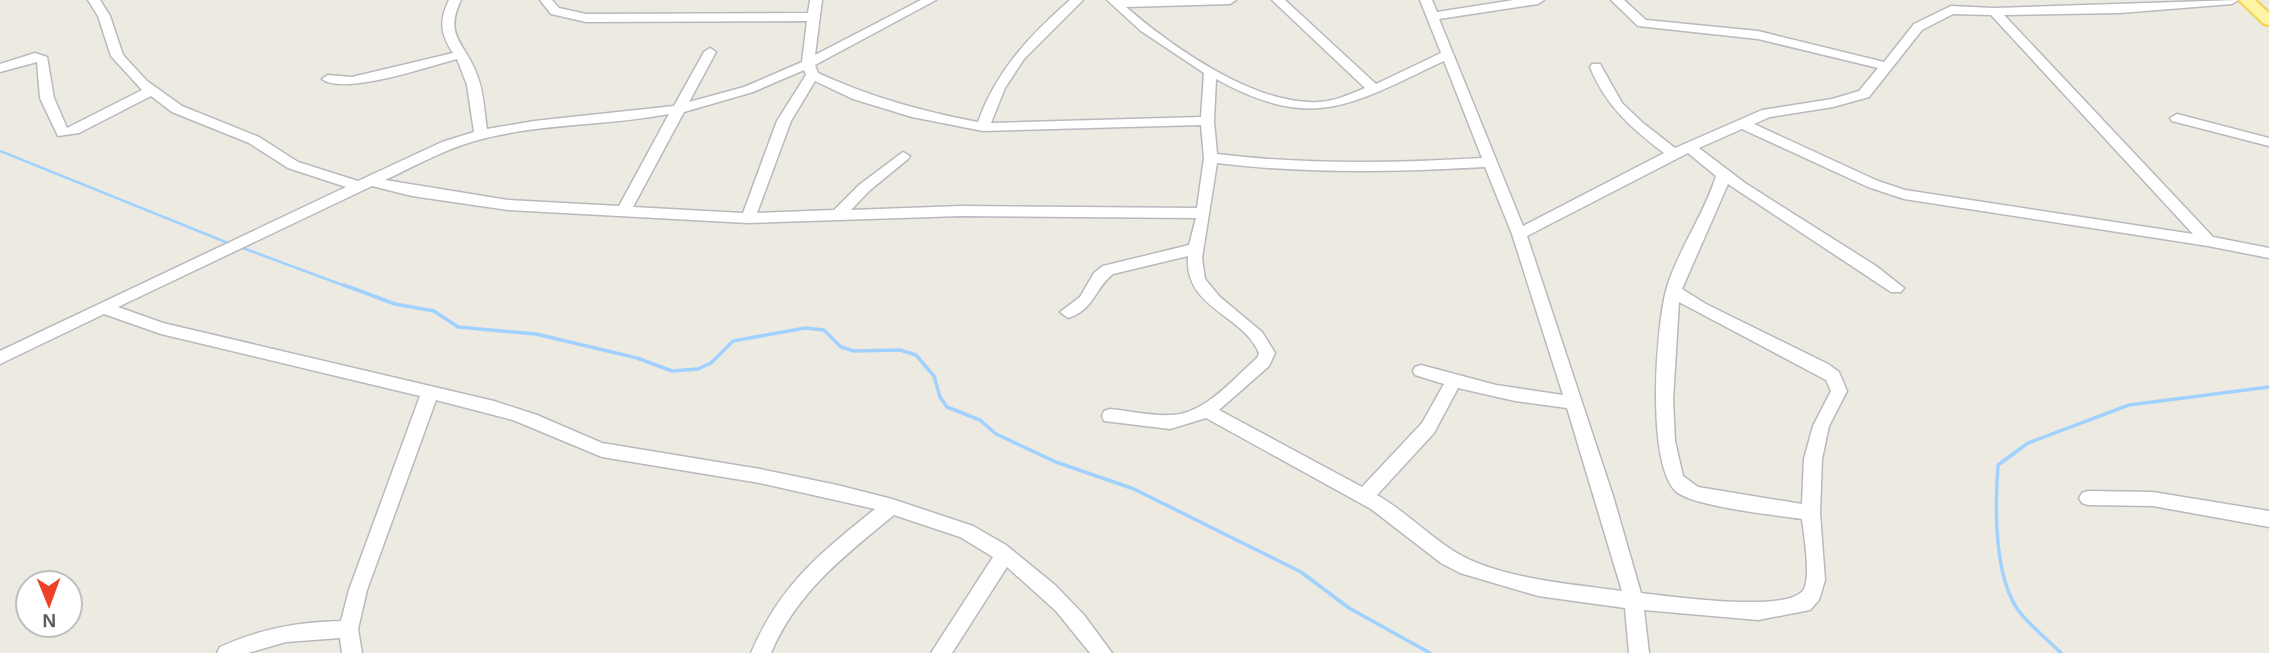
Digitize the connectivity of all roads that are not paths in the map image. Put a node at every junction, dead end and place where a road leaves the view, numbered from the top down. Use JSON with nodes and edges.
{"nodes":[{"id":1,"x":94,"y":0,"type":"edge"},
{"id":2,"x":455,"y":0,"type":"edge"},
{"id":3,"x":546,"y":0,"type":"edge"},
{"id":4,"x":816,"y":0,"type":"edge"},
{"id":5,"x":930,"y":0,"type":"edge"},
{"id":6,"x":1077,"y":0,"type":"edge"},
{"id":7,"x":1230,"y":0,"type":"edge"},
{"id":8,"x":1278,"y":0,"type":"edge"},
{"id":9,"x":1426,"y":0,"type":"edge"},
{"id":10,"x":1538,"y":0,"type":"edge"},
{"id":11,"x":1617,"y":0,"type":"edge"},
{"id":12,"x":1941,"y":0,"type":"edge"},
{"id":13,"x":2055,"y":0,"type":"edge"},
{"id":14,"x":2232,"y":0,"type":"edge"},
{"id":15,"x":2246,"y":0,"type":"edge"},
{"id":16,"x":1114,"y":2,"type":"edge"},
{"id":17,"x":1951,"y":10,"type":"junction"},
{"id":18,"x":2063,"y":11,"type":"junction"},
{"id":19,"x":1994,"y":12,"type":"junction"},
{"id":20,"x":1433,"y":16,"type":"junction"},
{"id":21,"x":815,"y":17,"type":"junction"},
{"id":22,"x":2269,"y":21,"type":"edge"},
{"id":23,"x":710,"y":52,"type":"dead end"},
{"id":24,"x":1448,"y":54,"type":"junction"},
{"id":25,"x":460,"y":55,"type":"junction"},
{"id":26,"x":1596,"y":67,"type":"dead end"},
{"id":27,"x":1887,"y":67,"type":"junction"},
{"id":28,"x":0,"y":68,"type":"edge"},
{"id":29,"x":810,"y":69,"type":"junction"},
{"id":30,"x":1210,"y":72,"type":"junction"},
{"id":31,"x":328,"y":79,"type":"dead end"},
{"id":32,"x":1373,"y":88,"type":"junction"},
{"id":33,"x":151,"y":91,"type":"junction"},
{"id":34,"x":680,"y":109,"type":"junction"},
{"id":35,"x":2177,"y":118,"type":"dead end"},
{"id":36,"x":1207,"y":121,"type":"junction"},
{"id":37,"x":1745,"y":125,"type":"junction"},
{"id":38,"x":983,"y":127,"type":"junction"},
{"id":39,"x":481,"y":133,"type":"junction"},
{"id":40,"x":2269,"y":142,"type":"edge"},
{"id":41,"x":1691,"y":148,"type":"junction"},
{"id":42,"x":1674,"y":154,"type":"junction"},
{"id":43,"x":903,"y":156,"type":"dead end"},
{"id":44,"x":1211,"y":158,"type":"junction"},
{"id":45,"x":1490,"y":162,"type":"junction"},
{"id":46,"x":1723,"y":176,"type":"junction"},
{"id":47,"x":367,"y":184,"type":"junction"},
{"id":48,"x":624,"y":210,"type":"junction"},
{"id":49,"x":840,"y":213,"type":"junction"},
{"id":50,"x":1204,"y":213,"type":"junction"},
{"id":51,"x":748,"y":218,"type":"junction"},
{"id":52,"x":1519,"y":234,"type":"junction"},
{"id":53,"x":2208,"y":241,"type":"junction"},
{"id":54,"x":1195,"y":249,"type":"junction"},
{"id":55,"x":221,"y":252,"type":"joint"},
{"id":56,"x":2269,"y":254,"type":"edge"},
{"id":57,"x":1896,"y":288,"type":"dead end"},
{"id":58,"x":1673,"y":290,"type":"junction"},
{"id":59,"x":103,"y":308,"type":"junction"},
{"id":60,"x":1068,"y":313,"type":"dead end"},
{"id":61,"x":0,"y":358,"type":"edge"},
{"id":62,"x":1421,"y":371,"type":"dead end"},
{"id":63,"x":1454,"y":381,"type":"junction"},
{"id":64,"x":430,"y":392,"type":"junction"},
{"id":65,"x":1572,"y":402,"type":"junction"},
{"id":66,"x":1207,"y":411,"type":"junction"},
{"id":67,"x":1110,"y":416,"type":"dead end"},
{"id":68,"x":1364,"y":497,"type":"junction"},
{"id":69,"x":2088,"y":498,"type":"dead end"},
{"id":70,"x":892,"y":506,"type":"junction"},
{"id":71,"x":1811,"y":513,"type":"junction"},
{"id":72,"x":2269,"y":519,"type":"edge"},
{"id":73,"x":1004,"y":556,"type":"junction"},
{"id":74,"x":1634,"y":601,"type":"junction"},
{"id":75,"x":348,"y":629,"type":"junction"},
{"id":76,"x":227,"y":653,"type":"edge"},
{"id":77,"x":352,"y":653,"type":"edge"},
{"id":78,"x":761,"y":653,"type":"edge"},
{"id":79,"x":941,"y":653,"type":"edge"},
{"id":80,"x":1102,"y":653,"type":"edge"},
{"id":81,"x":1639,"y":653,"type":"edge"}],
"edges":[{"from":1,"to":33,"type":"street"},
{"from":2,"to":25,"type":"street"},
{"from":3,"to":21,"type":"street"},
{"from":4,"to":21,"type":"street"},
{"from":5,"to":29,"type":"street"},
{"from":6,"to":38,"type":"street"},
{"from":7,"to":16,"type":"street"},
{"from":8,"to":32,"type":"street"},
{"from":9,"to":20,"type":"street"},
{"from":10,"to":20,"type":"street"},
{"from":11,"to":27,"type":"street"},
{"from":12,"to":17,"type":"street"},
{"from":13,"to":18,"type":"street"},
{"from":14,"to":18,"type":"street"},
{"from":15,"to":22,"type":"main road"},
{"from":16,"to":30,"type":"street"},
{"from":17,"to":19,"type":"street"},
{"from":17,"to":27,"type":"street"},
{"from":18,"to":19,"type":"street"},
{"from":19,"to":53,"type":"street"},
{"from":20,"to":24,"type":"street"},
{"from":21,"to":29,"type":"street"},
{"from":23,"to":34,"type":"street"},
{"from":24,"to":32,"type":"street"},
{"from":24,"to":45,"type":"street"},
{"from":25,"to":31,"type":"street"},
{"from":25,"to":39,"type":"street"},
{"from":26,"to":42,"type":"street"},
{"from":27,"to":37,"type":"street"},
{"from":28,"to":33,"type":"street"},
{"from":29,"to":34,"type":"street"},
{"from":29,"to":38,"type":"street"},
{"from":29,"to":51,"type":"street"},
{"from":30,"to":32,"type":"street"},
{"from":30,"to":36,"type":"street"},
{"from":33,"to":47,"type":"street"},
{"from":34,"to":39,"type":"street"},
{"from":34,"to":48,"type":"street"},
{"from":35,"to":40,"type":"street"},
{"from":36,"to":38,"type":"street"},
{"from":36,"to":44,"type":"street"},
{"from":37,"to":41,"type":"street"},
{"from":37,"to":53,"type":"street"},
{"from":39,"to":47,"type":"street"},
{"from":41,"to":42,"type":"street"},
{"from":41,"to":46,"type":"street"},
{"from":42,"to":52,"type":"street"},
{"from":43,"to":49,"type":"street"},
{"from":44,"to":45,"type":"street"},
{"from":44,"to":50,"type":"street"},
{"from":45,"to":52,"type":"street"},
{"from":46,"to":57,"type":"street"},
{"from":46,"to":58,"type":"street"},
{"from":47,"to":48,"type":"street"},
{"from":47,"to":55,"type":"street"},
{"from":48,"to":51,"type":"street"},
{"from":49,"to":50,"type":"street"},
{"from":49,"to":51,"type":"street"},
{"from":50,"to":54,"type":"street"},
{"from":52,"to":65,"type":"street"},
{"from":53,"to":56,"type":"street"},
{"from":54,"to":60,"type":"street"},
{"from":54,"to":66,"type":"street"},
{"from":55,"to":59,"type":"street"},
{"from":58,"to":71,"type":"street"},
{"from":58,"to":71,"type":"street"},
{"from":59,"to":61,"type":"street"},
{"from":59,"to":64,"type":"street"},
{"from":62,"to":63,"type":"street"},
{"from":63,"to":65,"type":"street"},
{"from":63,"to":68,"type":"street"},
{"from":64,"to":70,"type":"street"},
{"from":64,"to":75,"type":"street"},
{"from":65,"to":74,"type":"street"},
{"from":66,"to":67,"type":"street"},
{"from":66,"to":68,"type":"street"},
{"from":68,"to":74,"type":"street"},
{"from":69,"to":72,"type":"street"},
{"from":70,"to":73,"type":"street"},
{"from":70,"to":78,"type":"street"},
{"from":71,"to":74,"type":"street"},
{"from":73,"to":79,"type":"street"},
{"from":73,"to":80,"type":"street"},
{"from":74,"to":81,"type":"street"},
{"from":75,"to":76,"type":"street"},
{"from":75,"to":77,"type":"street"}]}
